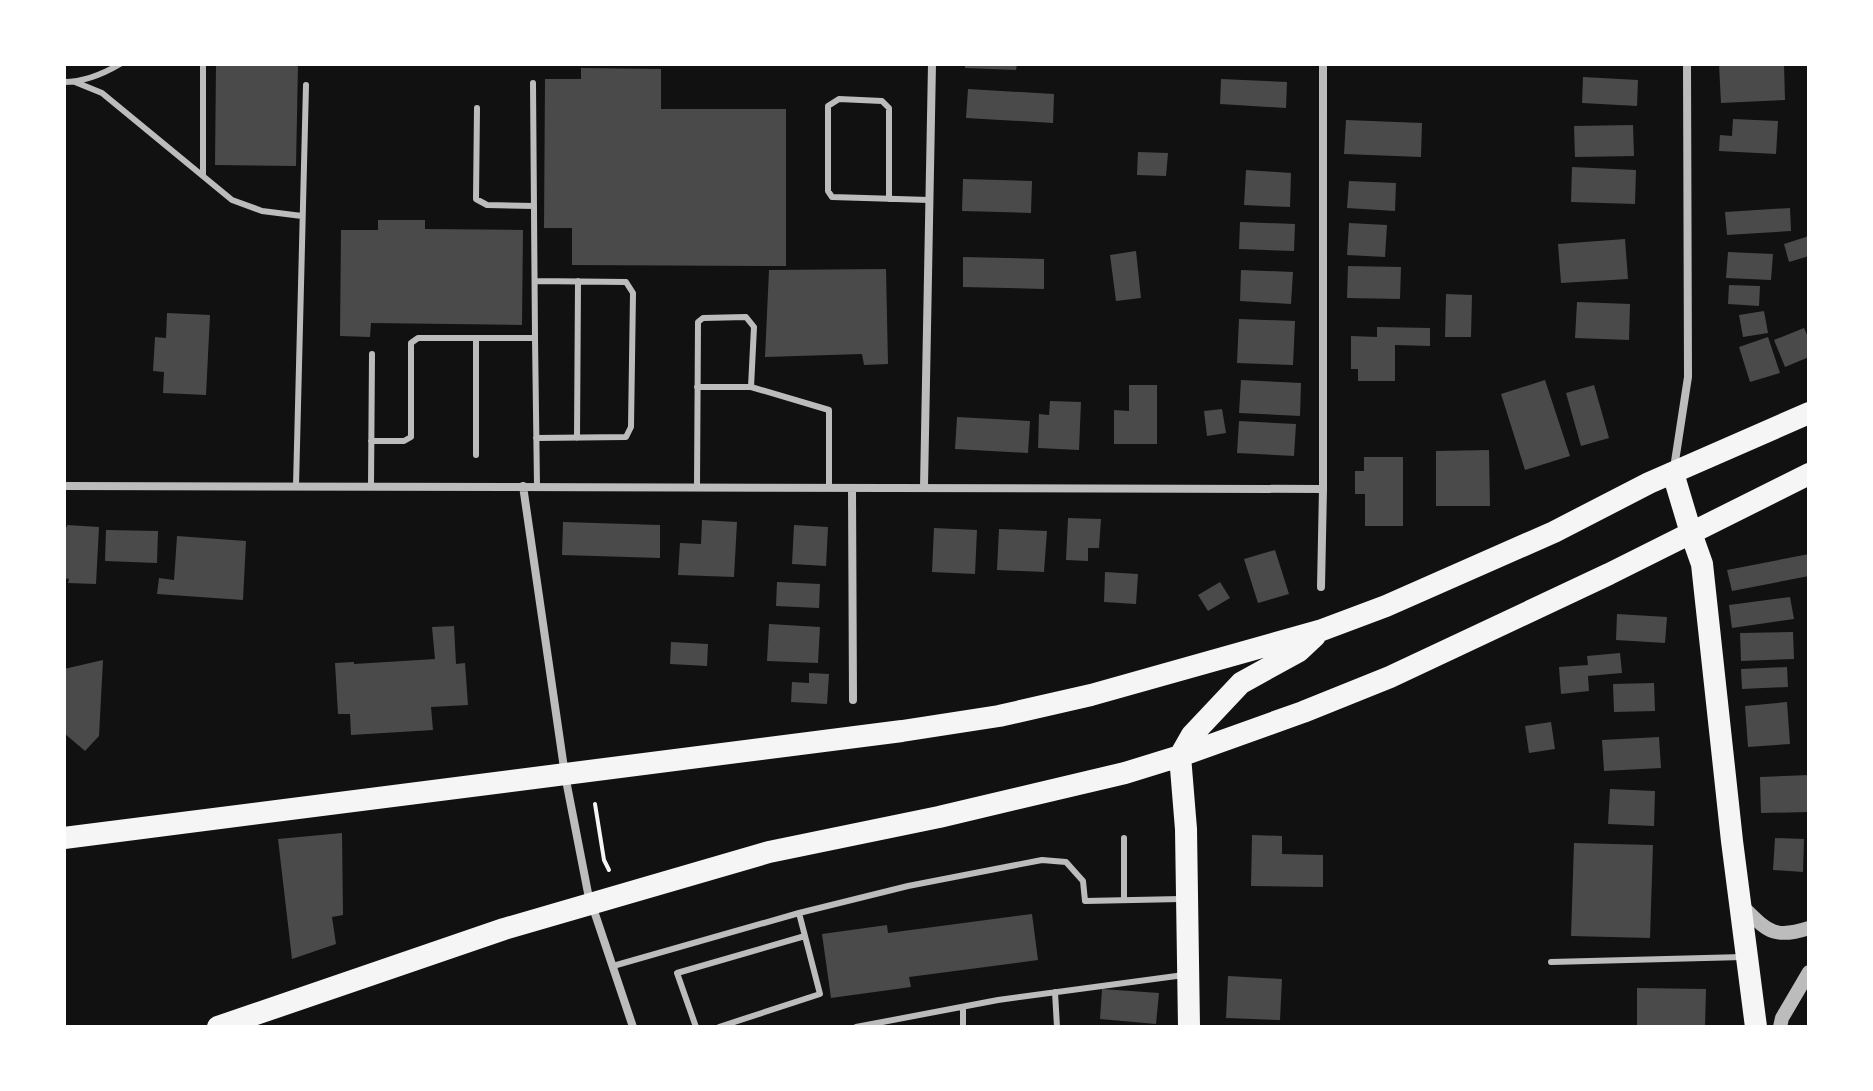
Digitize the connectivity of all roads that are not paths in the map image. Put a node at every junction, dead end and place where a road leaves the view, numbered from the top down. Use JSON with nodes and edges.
{"nodes":[{"id":1,"x":120,"y":64,"type":"edge"},
{"id":2,"x":203,"y":64,"type":"edge"},
{"id":3,"x":932,"y":64,"type":"edge"},
{"id":4,"x":1323,"y":64,"type":"edge"},
{"id":5,"x":1687,"y":64,"type":"edge"},
{"id":6,"x":64,"y":82,"type":"edge"},
{"id":7,"x":75,"y":82,"type":"junction"},
{"id":8,"x":533,"y":83,"type":"dead end"},
{"id":9,"x":306,"y":85,"type":"dead end"},
{"id":10,"x":477,"y":108,"type":"dead end"},
{"id":11,"x":203,"y":176,"type":"junction"},
{"id":12,"x":889,"y":199,"type":"junction"},
{"id":13,"x":929,"y":200,"type":"junction"},
{"id":14,"x":534,"y":206,"type":"junction"},
{"id":15,"x":302,"y":216,"type":"junction"},
{"id":16,"x":535,"y":281,"type":"junction"},
{"id":17,"x":578,"y":281,"type":"junction"},
{"id":18,"x":476,"y":338,"type":"junction"},
{"id":19,"x":535,"y":338,"type":"junction"},
{"id":20,"x":372,"y":354,"type":"dead end"},
{"id":21,"x":697,"y":387,"type":"junction"},
{"id":22,"x":751,"y":387,"type":"junction"},
{"id":23,"x":1809,"y":413,"type":"edge"},
{"id":24,"x":536,"y":438,"type":"junction"},
{"id":25,"x":577,"y":438,"type":"junction"},
{"id":26,"x":371,"y":441,"type":"junction"},
{"id":27,"x":476,"y":455,"type":"dead end"},
{"id":28,"x":1673,"y":473,"type":"junction"},
{"id":29,"x":1809,"y":474,"type":"edge"},
{"id":30,"x":64,"y":486,"type":"edge"},
{"id":31,"x":296,"y":486,"type":"junction"},
{"id":32,"x":371,"y":486,"type":"junction"},
{"id":33,"x":523,"y":486,"type":"junction"},
{"id":34,"x":537,"y":486,"type":"junction"},
{"id":35,"x":697,"y":487,"type":"junction"},
{"id":36,"x":829,"y":487,"type":"junction"},
{"id":37,"x":924,"y":487,"type":"junction"},
{"id":38,"x":852,"y":488,"type":"junction"},
{"id":39,"x":1323,"y":489,"type":"junction"},
{"id":40,"x":1691,"y":533,"type":"junction"},
{"id":41,"x":1321,"y":587,"type":"dead end"},
{"id":42,"x":1322,"y":630,"type":"junction"},
{"id":43,"x":853,"y":700,"type":"dead end"},
{"id":44,"x":1180,"y":756,"type":"junction"},
{"id":45,"x":565,"y":775,"type":"junction"},
{"id":46,"x":64,"y":838,"type":"edge"},
{"id":47,"x":1124,"y":838,"type":"dead end"},
{"id":48,"x":1187,"y":899,"type":"junction"},
{"id":49,"x":1124,"y":900,"type":"junction"},
{"id":50,"x":592,"y":902,"type":"junction"},
{"id":51,"x":1740,"y":904,"type":"junction"},
{"id":52,"x":799,"y":913,"type":"junction"},
{"id":53,"x":1809,"y":928,"type":"edge"},
{"id":54,"x":805,"y":936,"type":"junction"},
{"id":55,"x":1747,"y":957,"type":"junction"},
{"id":56,"x":1551,"y":962,"type":"dead end"},
{"id":57,"x":613,"y":966,"type":"junction"},
{"id":58,"x":1809,"y":972,"type":"edge"},
{"id":59,"x":1189,"y":974,"type":"junction"},
{"id":60,"x":1055,"y":992,"type":"junction"},
{"id":61,"x":963,"y":1007,"type":"junction"},
{"id":62,"x":905,"y":1017,"type":"junction"},
{"id":63,"x":218,"y":1027,"type":"edge"},
{"id":64,"x":633,"y":1027,"type":"edge"},
{"id":65,"x":696,"y":1027,"type":"edge"},
{"id":66,"x":719,"y":1027,"type":"edge"},
{"id":67,"x":856,"y":1027,"type":"edge"},
{"id":68,"x":906,"y":1027,"type":"edge"},
{"id":69,"x":963,"y":1027,"type":"edge"},
{"id":70,"x":1057,"y":1027,"type":"edge"},
{"id":71,"x":1189,"y":1027,"type":"edge"},
{"id":72,"x":1756,"y":1027,"type":"edge"},
{"id":73,"x":1780,"y":1027,"type":"edge"}],
"edges":[{"from":1,"to":7,"type":"lane"},
{"from":2,"to":11,"type":"lane"},
{"from":3,"to":13,"type":"street"},
{"from":4,"to":39,"type":"street"},
{"from":5,"to":28,"type":"street"},
{"from":6,"to":7,"type":"lane"},
{"from":7,"to":11,"type":"lane"},
{"from":8,"to":14,"type":"lane"},
{"from":9,"to":15,"type":"lane"},
{"from":10,"to":14,"type":"lane"},
{"from":11,"to":15,"type":"lane"},
{"from":12,"to":12,"type":"lane"},
{"from":12,"to":13,"type":"lane"},
{"from":13,"to":37,"type":"street"},
{"from":14,"to":16,"type":"lane"},
{"from":15,"to":31,"type":"lane"},
{"from":16,"to":17,"type":"lane"},
{"from":16,"to":19,"type":"lane"},
{"from":17,"to":25,"type":"lane"},
{"from":17,"to":25,"type":"lane"},
{"from":18,"to":19,"type":"lane"},
{"from":18,"to":26,"type":"lane"},
{"from":18,"to":27,"type":"lane"},
{"from":19,"to":24,"type":"lane"},
{"from":20,"to":26,"type":"lane"},
{"from":21,"to":22,"type":"lane"},
{"from":21,"to":22,"type":"lane"},
{"from":21,"to":35,"type":"lane"},
{"from":22,"to":36,"type":"lane"},
{"from":23,"to":28,"type":"highway"},
{"from":24,"to":25,"type":"lane"},
{"from":24,"to":34,"type":"lane"},
{"from":26,"to":32,"type":"lane"},
{"from":28,"to":40,"type":"highway"},
{"from":28,"to":42,"type":"highway"},
{"from":29,"to":40,"type":"highway"},
{"from":30,"to":31,"type":"street"},
{"from":31,"to":32,"type":"street"},
{"from":32,"to":33,"type":"street"},
{"from":33,"to":34,"type":"street"},
{"from":33,"to":45,"type":"street"},
{"from":34,"to":35,"type":"street"},
{"from":35,"to":36,"type":"street"},
{"from":36,"to":38,"type":"street"},
{"from":37,"to":38,"type":"street"},
{"from":37,"to":39,"type":"street"},
{"from":38,"to":43,"type":"street"},
{"from":39,"to":41,"type":"street"},
{"from":40,"to":44,"type":"highway"},
{"from":40,"to":51,"type":"highway"},
{"from":42,"to":44,"type":"highway"},
{"from":42,"to":45,"type":"highway"},
{"from":44,"to":48,"type":"highway"},
{"from":44,"to":50,"type":"highway"},
{"from":45,"to":46,"type":"highway"},
{"from":45,"to":50,"type":"street"},
{"from":47,"to":49,"type":"lane"},
{"from":48,"to":49,"type":"lane"},
{"from":48,"to":59,"type":"highway"},
{"from":49,"to":52,"type":"lane"},
{"from":50,"to":57,"type":"street"},
{"from":50,"to":63,"type":"highway"},
{"from":51,"to":53,"type":"street"},
{"from":51,"to":55,"type":"highway"},
{"from":52,"to":54,"type":"lane"},
{"from":52,"to":57,"type":"lane"},
{"from":54,"to":65,"type":"lane"},
{"from":54,"to":66,"type":"lane"},
{"from":55,"to":56,"type":"lane"},
{"from":55,"to":72,"type":"highway"},
{"from":57,"to":64,"type":"street"},
{"from":58,"to":73,"type":"street"},
{"from":59,"to":60,"type":"lane"},
{"from":59,"to":71,"type":"highway"},
{"from":60,"to":61,"type":"lane"},
{"from":60,"to":70,"type":"lane"},
{"from":61,"to":62,"type":"lane"},
{"from":61,"to":69,"type":"lane"},
{"from":62,"to":67,"type":"lane"},
{"from":62,"to":68,"type":"lane"}]}
